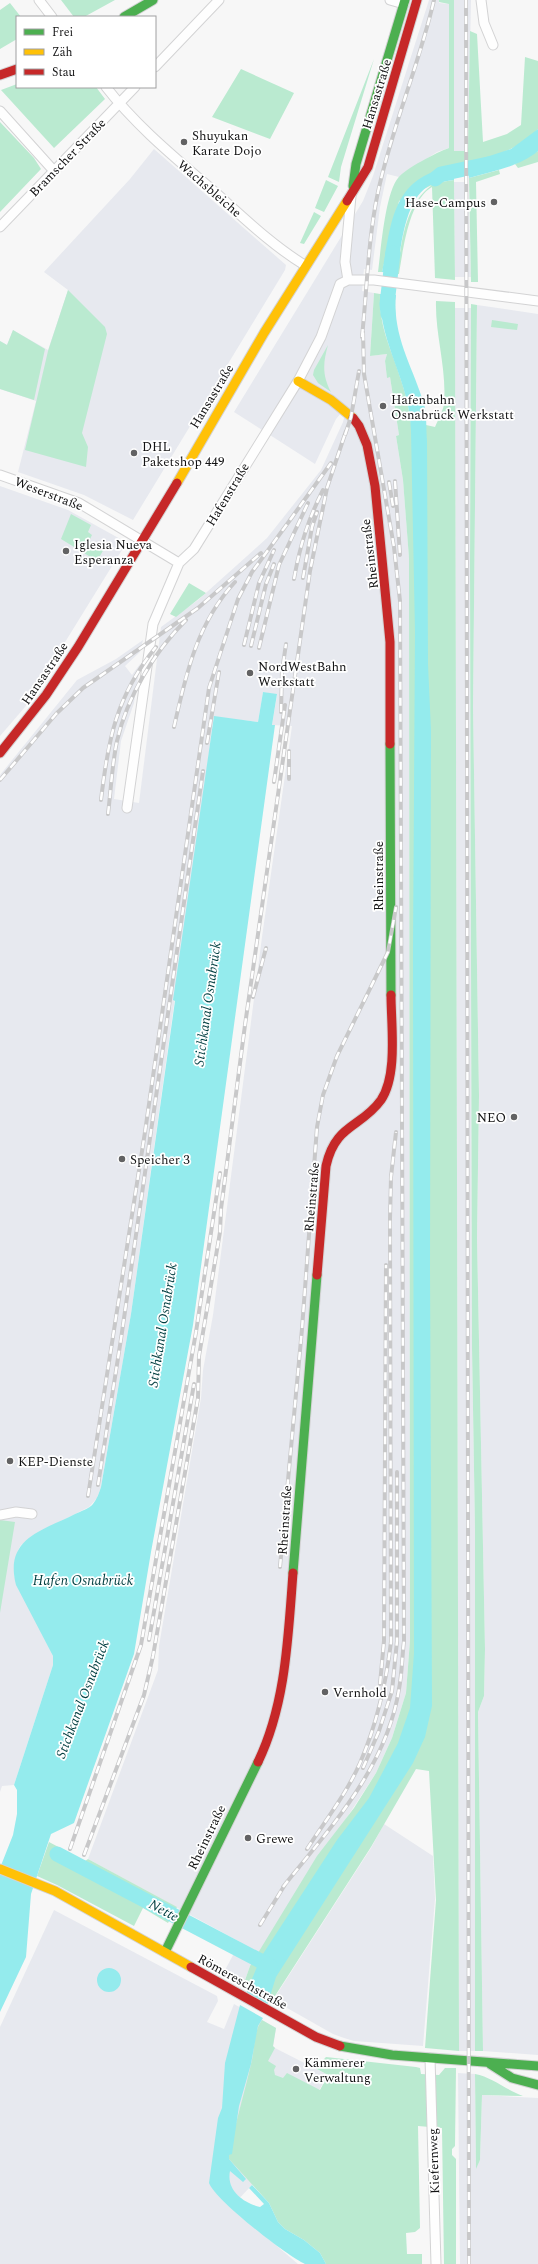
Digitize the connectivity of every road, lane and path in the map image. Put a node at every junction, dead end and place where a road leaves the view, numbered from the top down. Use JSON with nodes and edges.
{"nodes":[{"id":1,"x":39,"y":0,"type":"edge"},
{"id":2,"x":153,"y":0,"type":"edge"},
{"id":3,"x":219,"y":0,"type":"edge"},
{"id":4,"x":390,"y":0,"type":"edge"},
{"id":5,"x":417,"y":0,"type":"edge"},
{"id":6,"x":481,"y":0,"type":"edge"},
{"id":7,"x":405,"y":2,"type":"edge"},
{"id":8,"x":51,"y":16,"type":"edge"},
{"id":9,"x":126,"y":16,"type":"edge"},
{"id":10,"x":493,"y":46,"type":"dead end"},
{"id":11,"x":156,"y":66,"type":"edge"},
{"id":12,"x":16,"y":69,"type":"edge"},
{"id":13,"x":0,"y":75,"type":"edge"},
{"id":14,"x":107,"y":88,"type":"edge"},
{"id":15,"x":134,"y":88,"type":"edge"},
{"id":16,"x":119,"y":104,"type":"junction"},
{"id":17,"x":0,"y":111,"type":"edge"},
{"id":18,"x":54,"y":171,"type":"junction"},
{"id":19,"x":352,"y":192,"type":"junction"},
{"id":20,"x":0,"y":227,"type":"edge"},
{"id":21,"x":306,"y":266,"type":"junction"},
{"id":22,"x":348,"y":280,"type":"junction"},
{"id":23,"x":538,"y":301,"type":"edge"},
{"id":24,"x":298,"y":381,"type":"junction"},
{"id":25,"x":0,"y":475,"type":"edge"},
{"id":26,"x":143,"y":541,"type":"junction"},
{"id":27,"x":179,"y":563,"type":"junction"},
{"id":28,"x":0,"y":753,"type":"edge"},
{"id":29,"x":128,"y":808,"type":"dead end"},
{"id":30,"x":32,"y":1514,"type":"dead end"},
{"id":31,"x":0,"y":1515,"type":"edge"},
{"id":32,"x":0,"y":1869,"type":"edge"},
{"id":33,"x":165,"y":1952,"type":"junction"},
{"id":34,"x":430,"y":2058,"type":"junction"},
{"id":35,"x":489,"y":2064,"type":"junction"},
{"id":36,"x":538,"y":2066,"type":"edge"},
{"id":37,"x":538,"y":2085,"type":"edge"},
{"id":38,"x":436,"y":2264,"type":"edge"}],
"edges":[{"from":1,"to":8,"type":"street"},
{"from":2,"to":9,"type":"main road"},
{"from":3,"to":11,"type":"street"},
{"from":4,"to":7,"type":"street"},
{"from":5,"to":19,"type":"main road","name":"Hansastraße"},
{"from":6,"to":10,"type":"street"},
{"from":7,"to":19,"type":"main road","name":"Hansastraße"},
{"from":12,"to":13,"type":"main road"},
{"from":14,"to":16,"type":"street","name":"Wachsbleiche"},
{"from":15,"to":16,"type":"street","name":"Bramscher Straße"},
{"from":16,"to":18,"type":"street","name":"Bramscher Straße"},
{"from":16,"to":21,"type":"street","name":"Wachsbleiche"},
{"from":17,"to":18,"type":"street"},
{"from":18,"to":20,"type":"street","name":"Bramscher Straße"},
{"from":19,"to":21,"type":"main road","name":"Hansastraße"},
{"from":19,"to":22,"type":"street"},
{"from":21,"to":26,"type":"main road","name":"Hansastraße"},
{"from":22,"to":23,"type":"street"},
{"from":22,"to":24,"type":"street","name":"Hafenstraße"},
{"from":24,"to":27,"type":"street","name":"Hafenstraße"},
{"from":24,"to":33,"type":"main road","name":"Rheinstraße"},
{"from":25,"to":26,"type":"street","name":"Weserstraße"},
{"from":26,"to":27,"type":"street","name":"Weserstraße"},
{"from":26,"to":28,"type":"main road","name":"Hansastraße"},
{"from":27,"to":29,"type":"street","name":"Hafenstraße"},
{"from":30,"to":31,"type":"street"},
{"from":32,"to":33,"type":"main road","name":"Römereschstraße"},
{"from":33,"to":34,"type":"main road","name":"Römereschstraße"},
{"from":34,"to":35,"type":"main road","name":"Römereschstraße"},
{"from":34,"to":38,"type":"street","name":"Kiefernweg"},
{"from":35,"to":36,"type":"main road","name":"Römereschstraße"},
{"from":35,"to":37,"type":"main road","name":"Römereschstraße"}]}
